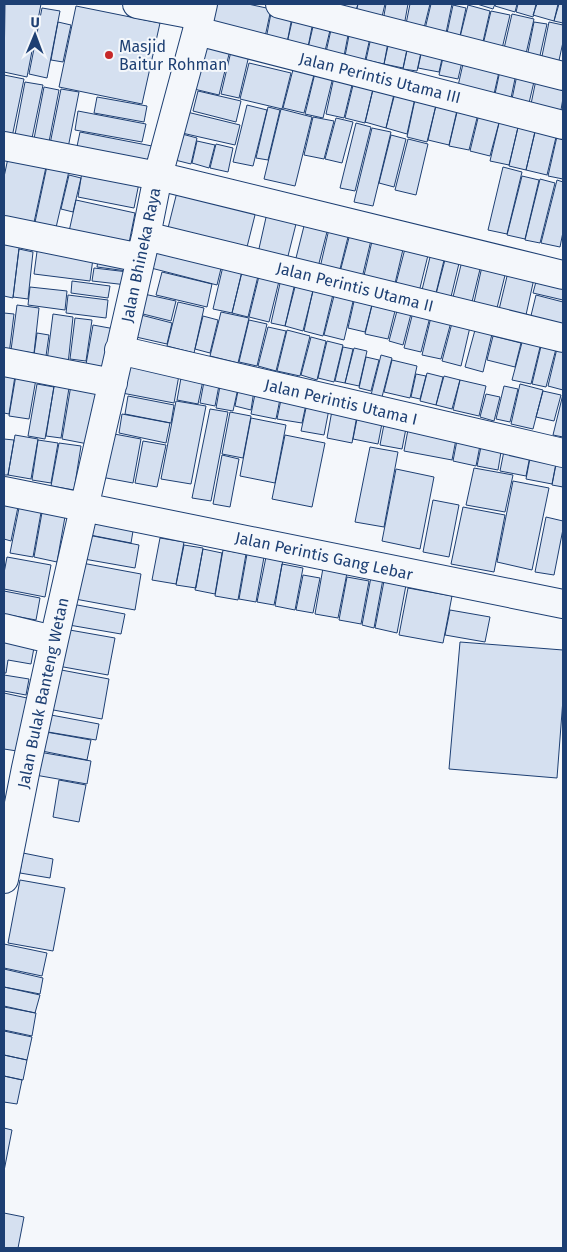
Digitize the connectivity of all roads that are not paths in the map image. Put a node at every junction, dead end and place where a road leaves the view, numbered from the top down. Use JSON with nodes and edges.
{"nodes":[{"id":1,"x":137,"y":4,"type":"edge"},
{"id":2,"x":280,"y":4,"type":"edge"},
{"id":3,"x":200,"y":17,"type":"edge"},
{"id":4,"x":563,"y":76,"type":"edge"},
{"id":5,"x":563,"y":125,"type":"edge"},
{"id":6,"x":4,"y":146,"type":"edge"},
{"id":7,"x":158,"y":176,"type":"junction"},
{"id":8,"x":4,"y":230,"type":"edge"},
{"id":9,"x":143,"y":247,"type":"junction"},
{"id":10,"x":563,"y":275,"type":"edge"},
{"id":11,"x":563,"y":338,"type":"edge"},
{"id":12,"x":119,"y":350,"type":"junction"},
{"id":13,"x":4,"y":362,"type":"edge"},
{"id":14,"x":113,"y":382,"type":"junction"},
{"id":15,"x":563,"y":453,"type":"edge"},
{"id":16,"x":4,"y":491,"type":"edge"},
{"id":17,"x":85,"y":507,"type":"junction"},
{"id":18,"x":563,"y":604,"type":"edge"},
{"id":19,"x":4,"y":628,"type":"edge"},
{"id":20,"x":54,"y":640,"type":"junction"},
{"id":21,"x":15,"y":766,"type":"edge"},
{"id":22,"x":4,"y":879,"type":"edge"}],
"edges":[{"from":1,"to":3,"type":"street","name":"Jalan Perintis Utama III"},
{"from":2,"to":4,"type":"street"},
{"from":3,"to":5,"type":"street","name":"Jalan Perintis Utama III"},
{"from":3,"to":7,"type":"street","name":"Jalan Bhineka Raya"},
{"from":6,"to":7,"type":"street"},
{"from":7,"to":9,"type":"street","name":"Jalan Bhineka Raya"},
{"from":7,"to":10,"type":"street"},
{"from":8,"to":9,"type":"street","name":"Jalan Perintis Utama II"},
{"from":9,"to":11,"type":"street","name":"Jalan Perintis Utama II"},
{"from":9,"to":12,"type":"street","name":"Jalan Bhineka Raya"},
{"from":12,"to":14,"type":"street","name":"Jalan Bhineka Raya"},
{"from":12,"to":15,"type":"street","name":"Jalan Perintis Utama I"},
{"from":13,"to":14,"type":"street"},
{"from":14,"to":17,"type":"street","name":"Jalan Bhineka Raya"},
{"from":16,"to":17,"type":"street","name":"Jalan Perintis Gang Lebar"},
{"from":17,"to":18,"type":"street","name":"Jalan Perintis Gang Lebar"},
{"from":17,"to":20,"type":"street","name":"Jalan Bulak Banteng Wetan"},
{"from":19,"to":20,"type":"street"},
{"from":20,"to":21,"type":"street","name":"Jalan Bulak Banteng Wetan"},
{"from":21,"to":22,"type":"street","name":"Jalan Bulak Banteng Wetan"}]}
